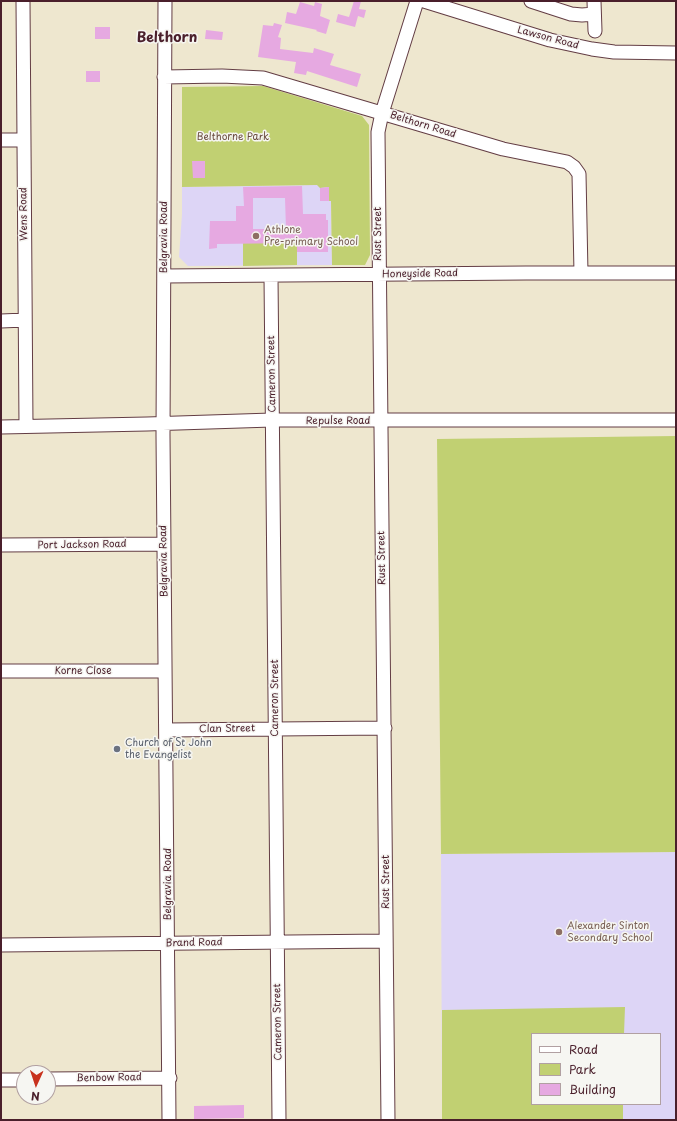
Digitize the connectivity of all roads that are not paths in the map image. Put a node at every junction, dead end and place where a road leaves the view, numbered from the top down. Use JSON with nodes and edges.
{"nodes":[{"id":1,"x":23,"y":1,"type":"edge"},
{"id":2,"x":165,"y":1,"type":"edge"},
{"id":3,"x":417,"y":1,"type":"edge"},
{"id":4,"x":424,"y":1,"type":"edge"},
{"id":5,"x":531,"y":1,"type":"edge"},
{"id":6,"x":594,"y":1,"type":"edge"},
{"id":7,"x":594,"y":14,"type":"junction"},
{"id":8,"x":595,"y":31,"type":"dead end"},
{"id":9,"x":676,"y":53,"type":"edge"},
{"id":10,"x":164,"y":77,"type":"junction"},
{"id":11,"x":382,"y":113,"type":"junction"},
{"id":12,"x":1,"y":140,"type":"edge"},
{"id":13,"x":23,"y":140,"type":"junction"},
{"id":14,"x":581,"y":273,"type":"junction"},
{"id":15,"x":676,"y":273,"type":"edge"},
{"id":16,"x":379,"y":275,"type":"junction"},
{"id":17,"x":164,"y":276,"type":"junction"},
{"id":18,"x":271,"y":276,"type":"junction"},
{"id":19,"x":25,"y":320,"type":"junction"},
{"id":20,"x":1,"y":321,"type":"edge"},
{"id":21,"x":272,"y":420,"type":"junction"},
{"id":22,"x":676,"y":420,"type":"edge"},
{"id":23,"x":381,"y":421,"type":"junction"},
{"id":24,"x":163,"y":424,"type":"junction"},
{"id":25,"x":1,"y":426,"type":"edge"},
{"id":26,"x":26,"y":426,"type":"junction"},
{"id":27,"x":164,"y":544,"type":"junction"},
{"id":28,"x":1,"y":545,"type":"edge"},
{"id":29,"x":1,"y":671,"type":"edge"},
{"id":30,"x":165,"y":671,"type":"junction"},
{"id":31,"x":385,"y":728,"type":"junction"},
{"id":32,"x":275,"y":729,"type":"junction"},
{"id":33,"x":166,"y":730,"type":"junction"},
{"id":34,"x":386,"y":941,"type":"junction"},
{"id":35,"x":277,"y":942,"type":"junction"},
{"id":36,"x":168,"y":944,"type":"junction"},
{"id":37,"x":1,"y":945,"type":"edge"},
{"id":38,"x":170,"y":1078,"type":"junction"},
{"id":39,"x":56,"y":1079,"type":"edge"},
{"id":40,"x":1,"y":1080,"type":"edge"},
{"id":41,"x":16,"y":1080,"type":"edge"},
{"id":42,"x":169,"y":1120,"type":"edge"},
{"id":43,"x":279,"y":1120,"type":"edge"},
{"id":44,"x":388,"y":1120,"type":"edge"}],
"edges":[{"from":1,"to":13,"type":"street","name":"Wens Road"},
{"from":2,"to":10,"type":"street","name":"Belgravia Road"},
{"from":3,"to":11,"type":"street","name":"Rust Street"},
{"from":4,"to":9,"type":"street","name":"Lawson Road"},
{"from":5,"to":7,"type":"street"},
{"from":6,"to":7,"type":"street"},
{"from":7,"to":8,"type":"street"},
{"from":10,"to":11,"type":"street","name":"Belthorn Road"},
{"from":10,"to":17,"type":"street","name":"Belgravia Road"},
{"from":11,"to":14,"type":"street","name":"Belthorn Road"},
{"from":11,"to":16,"type":"street","name":"Rust Street"},
{"from":12,"to":13,"type":"street"},
{"from":13,"to":19,"type":"street","name":"Wens Road"},
{"from":14,"to":15,"type":"street","name":"Honeyside Road"},
{"from":14,"to":16,"type":"street","name":"Honeyside Road"},
{"from":16,"to":18,"type":"street","name":"Honeyside Road"},
{"from":16,"to":23,"type":"street","name":"Rust Street"},
{"from":17,"to":18,"type":"street","name":"Honeyside Road"},
{"from":17,"to":24,"type":"street","name":"Belgravia Road"},
{"from":18,"to":21,"type":"street","name":"Cameron Street"},
{"from":19,"to":20,"type":"street"},
{"from":19,"to":26,"type":"street","name":"Wens Road"},
{"from":21,"to":23,"type":"street","name":"Repulse Road"},
{"from":21,"to":24,"type":"street","name":"Repulse Road"},
{"from":21,"to":32,"type":"street","name":"Cameron Street"},
{"from":22,"to":23,"type":"street","name":"Repulse Road"},
{"from":23,"to":31,"type":"street","name":"Rust Street"},
{"from":24,"to":26,"type":"street","name":"Repulse Road"},
{"from":24,"to":27,"type":"street","name":"Belgravia Road"},
{"from":25,"to":26,"type":"street","name":"Repulse Road"},
{"from":27,"to":28,"type":"street","name":"Port Jackson Road"},
{"from":27,"to":30,"type":"street","name":"Belgravia Road"},
{"from":29,"to":30,"type":"street","name":"Korne Close"},
{"from":30,"to":33,"type":"street","name":"Belgravia Road"},
{"from":31,"to":32,"type":"street","name":"Clan Street"},
{"from":31,"to":34,"type":"street","name":"Rust Street"},
{"from":32,"to":33,"type":"street","name":"Clan Street"},
{"from":32,"to":35,"type":"street","name":"Cameron Street"},
{"from":33,"to":36,"type":"street","name":"Belgravia Road"},
{"from":34,"to":35,"type":"street","name":"Brand Road"},
{"from":34,"to":44,"type":"street","name":"Rust Street"},
{"from":35,"to":36,"type":"street","name":"Brand Road"},
{"from":35,"to":43,"type":"street","name":"Cameron Street"},
{"from":36,"to":37,"type":"street","name":"Brand Road"},
{"from":36,"to":38,"type":"street","name":"Belgravia Road"},
{"from":38,"to":39,"type":"street","name":"Benbow Road"},
{"from":38,"to":42,"type":"street","name":"Belgravia Road"},
{"from":40,"to":41,"type":"street"}]}
